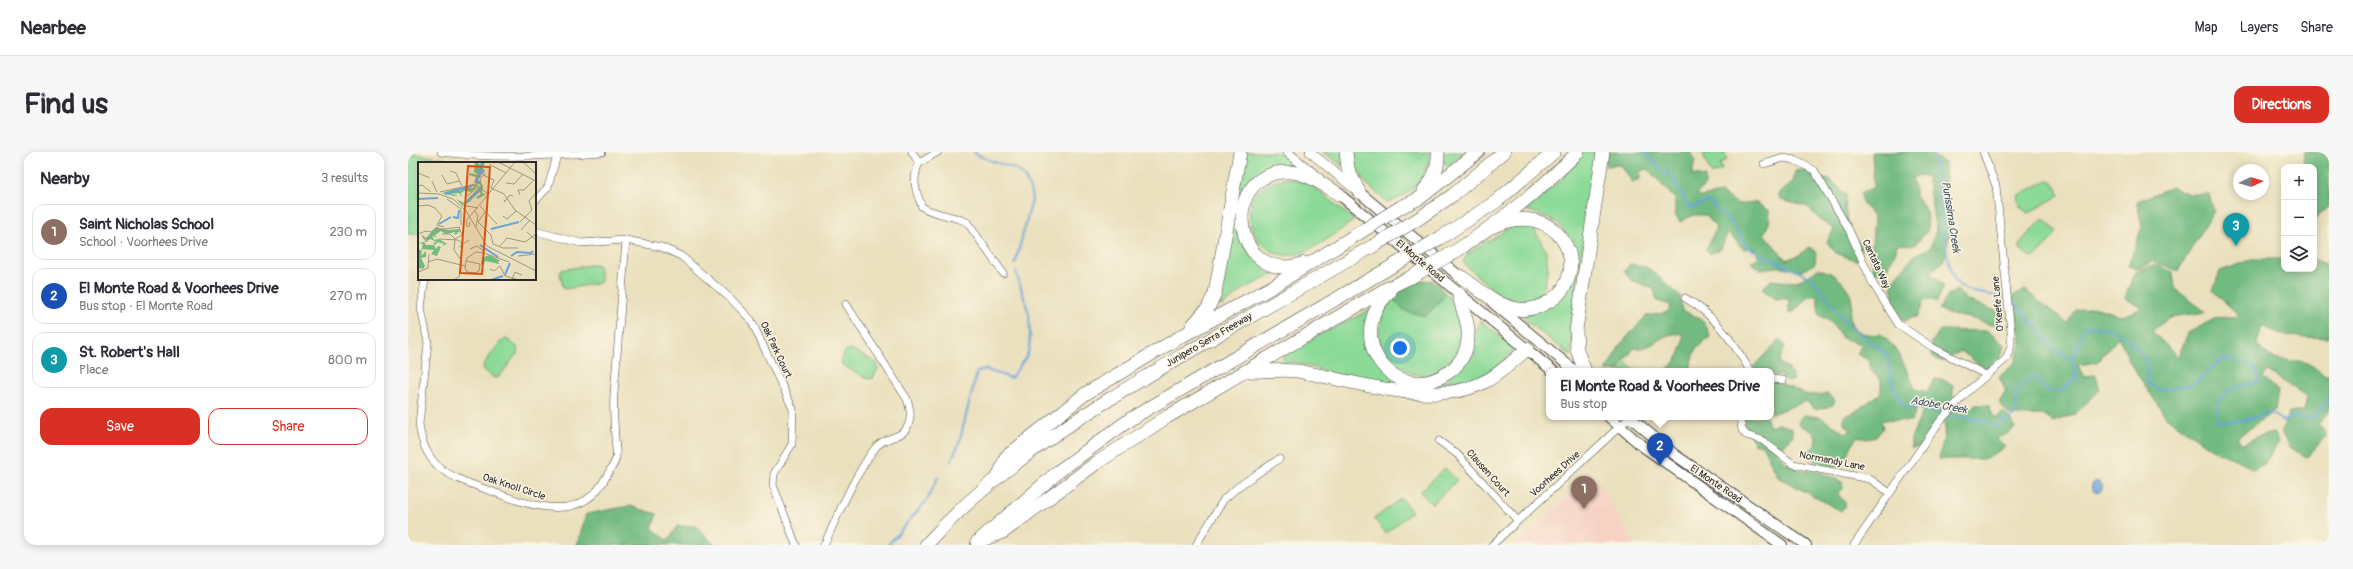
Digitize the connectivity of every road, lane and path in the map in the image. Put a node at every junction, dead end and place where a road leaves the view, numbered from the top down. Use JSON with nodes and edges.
{"nodes":[{"id":1,"x":442,"y":152,"type":"edge"},
{"id":2,"x":602,"y":152,"type":"edge"},
{"id":3,"x":912,"y":152,"type":"edge"},
{"id":4,"x":938,"y":152,"type":"edge"},
{"id":5,"x":1240,"y":152,"type":"edge"},
{"id":6,"x":1287,"y":152,"type":"edge"},
{"id":7,"x":1310,"y":152,"type":"edge"},
{"id":8,"x":1346,"y":152,"type":"edge"},
{"id":9,"x":1438,"y":152,"type":"edge"},
{"id":10,"x":1478,"y":152,"type":"edge"},
{"id":11,"x":1504,"y":152,"type":"edge"},
{"id":12,"x":1554,"y":152,"type":"edge"},
{"id":13,"x":1578,"y":152,"type":"edge"},
{"id":14,"x":1603,"y":152,"type":"edge"},
{"id":15,"x":1983,"y":152,"type":"edge"},
{"id":16,"x":558,"y":154,"type":"edge"},
{"id":17,"x":919,"y":163,"type":"junction"},
{"id":18,"x":1764,"y":164,"type":"dead end"},
{"id":19,"x":1359,"y":192,"type":"junction"},
{"id":20,"x":1340,"y":195,"type":"junction"},
{"id":21,"x":536,"y":200,"type":"edge"},
{"id":22,"x":1401,"y":207,"type":"junction"},
{"id":23,"x":1492,"y":227,"type":"junction"},
{"id":24,"x":536,"y":231,"type":"edge"},
{"id":25,"x":626,"y":240,"type":"junction"},
{"id":26,"x":1335,"y":248,"type":"junction"},
{"id":27,"x":1002,"y":273,"type":"dead end"},
{"id":28,"x":1460,"y":276,"type":"junction"},
{"id":29,"x":1411,"y":277,"type":"junction"},
{"id":30,"x":425,"y":280,"type":"edge"},
{"id":31,"x":1459,"y":294,"type":"junction"},
{"id":32,"x":1685,"y":298,"type":"dead end"},
{"id":33,"x":846,"y":304,"type":"dead end"},
{"id":34,"x":1180,"y":337,"type":"junction"},
{"id":35,"x":1527,"y":349,"type":"junction"},
{"id":36,"x":1549,"y":368,"type":"edge"},
{"id":37,"x":1571,"y":368,"type":"edge"},
{"id":38,"x":1583,"y":368,"type":"edge"},
{"id":39,"x":1748,"y":368,"type":"edge"},
{"id":40,"x":1247,"y":371,"type":"junction"},
{"id":41,"x":1986,"y":375,"type":"junction"},
{"id":42,"x":1774,"y":379,"type":"edge"},
{"id":43,"x":1783,"y":380,"type":"dead end"},
{"id":44,"x":1612,"y":420,"type":"edge"},
{"id":45,"x":1628,"y":420,"type":"edge"},
{"id":46,"x":1633,"y":420,"type":"edge"},
{"id":47,"x":1740,"y":420,"type":"edge"},
{"id":48,"x":1621,"y":428,"type":"junction"},
{"id":49,"x":1439,"y":442,"type":"dead end"},
{"id":50,"x":1279,"y":459,"type":"dead end"},
{"id":51,"x":999,"y":475,"type":"junction"},
{"id":52,"x":1890,"y":492,"type":"junction"},
{"id":53,"x":1518,"y":521,"type":"junction"},
{"id":54,"x":976,"y":544,"type":"edge"},
{"id":55,"x":796,"y":545,"type":"edge"},
{"id":56,"x":824,"y":545,"type":"edge"},
{"id":57,"x":926,"y":545,"type":"edge"},
{"id":58,"x":1196,"y":545,"type":"edge"},
{"id":59,"x":1492,"y":545,"type":"edge"},
{"id":60,"x":1782,"y":545,"type":"edge"},
{"id":61,"x":1806,"y":545,"type":"edge"},
{"id":62,"x":1854,"y":545,"type":"edge"}],
"edges":[{"from":1,"to":16,"type":"street"},
{"from":2,"to":16,"type":"street"},
{"from":3,"to":17,"type":"street"},
{"from":4,"to":17,"type":"street"},
{"from":5,"to":34,"type":"highway"},
{"from":6,"to":20,"type":"street","name":"El Monte Road"},
{"from":7,"to":19,"type":"street","name":"El Monte Road"},
{"from":8,"to":19,"type":"highway"},
{"from":9,"to":22,"type":"highway"},
{"from":10,"to":22,"type":"highway"},
{"from":11,"to":51,"type":"highway","name":"Junipero Serra Freeway","bridge":true},
{"from":12,"to":54,"type":"highway","bridge":true},
{"from":13,"to":23,"type":"highway"},
{"from":14,"to":38,"type":"highway"},
{"from":15,"to":41,"type":"street","name":"O'Keefe Lane"},
{"from":16,"to":21,"type":"street"},
{"from":17,"to":27,"type":"street"},
{"from":18,"to":41,"type":"street","name":"Cantata Way"},
{"from":19,"to":28,"type":"main road","name":"El Monte Road"},
{"from":20,"to":26,"type":"highway"},
{"from":20,"to":31,"type":"main road","name":"El Monte Road"},
{"from":22,"to":26,"type":"highway","bridge":true},
{"from":23,"to":28,"type":"highway"},
{"from":23,"to":29,"type":"highway","bridge":true},
{"from":24,"to":25,"type":"street"},
{"from":25,"to":30,"type":"street","name":"Oak Knoll Circle"},
{"from":25,"to":55,"type":"street","name":"Oak Park Court"},
{"from":26,"to":34,"type":"highway"},
{"from":28,"to":37,"type":"main road","name":"El Monte Road"},
{"from":29,"to":31,"type":"highway"},
{"from":29,"to":40,"type":"highway"},
{"from":31,"to":35,"type":"main road","name":"El Monte Road"},
{"from":32,"to":39,"type":"street"},
{"from":33,"to":56,"type":"street"},
{"from":34,"to":51,"type":"highway"},
{"from":35,"to":36,"type":"main road","name":"El Monte Road"},
{"from":35,"to":40,"type":"highway"},
{"from":40,"to":54,"type":"highway"},
{"from":41,"to":52,"type":"street","name":"O'Keefe Lane"},
{"from":42,"to":43,"type":"street"},
{"from":44,"to":48,"type":"main road","name":"El Monte Road"},
{"from":45,"to":48,"type":"street","name":"Voorhees Drive"},
{"from":46,"to":61,"type":"main road","name":"El Monte Road"},
{"from":47,"to":52,"type":"street","name":"Normandy Lane"},
{"from":48,"to":53,"type":"street","name":"Voorhees Drive"},
{"from":48,"to":60,"type":"main road","name":"El Monte Road"},
{"from":49,"to":53,"type":"street","name":"Clausen Court"},
{"from":50,"to":58,"type":"street"},
{"from":51,"to":57,"type":"highway","name":"Junipero Serra Freeway"},
{"from":52,"to":62,"type":"street","name":"O'Keefe Lane"},
{"from":53,"to":59,"type":"street","name":"Voorhees Drive"}]}
